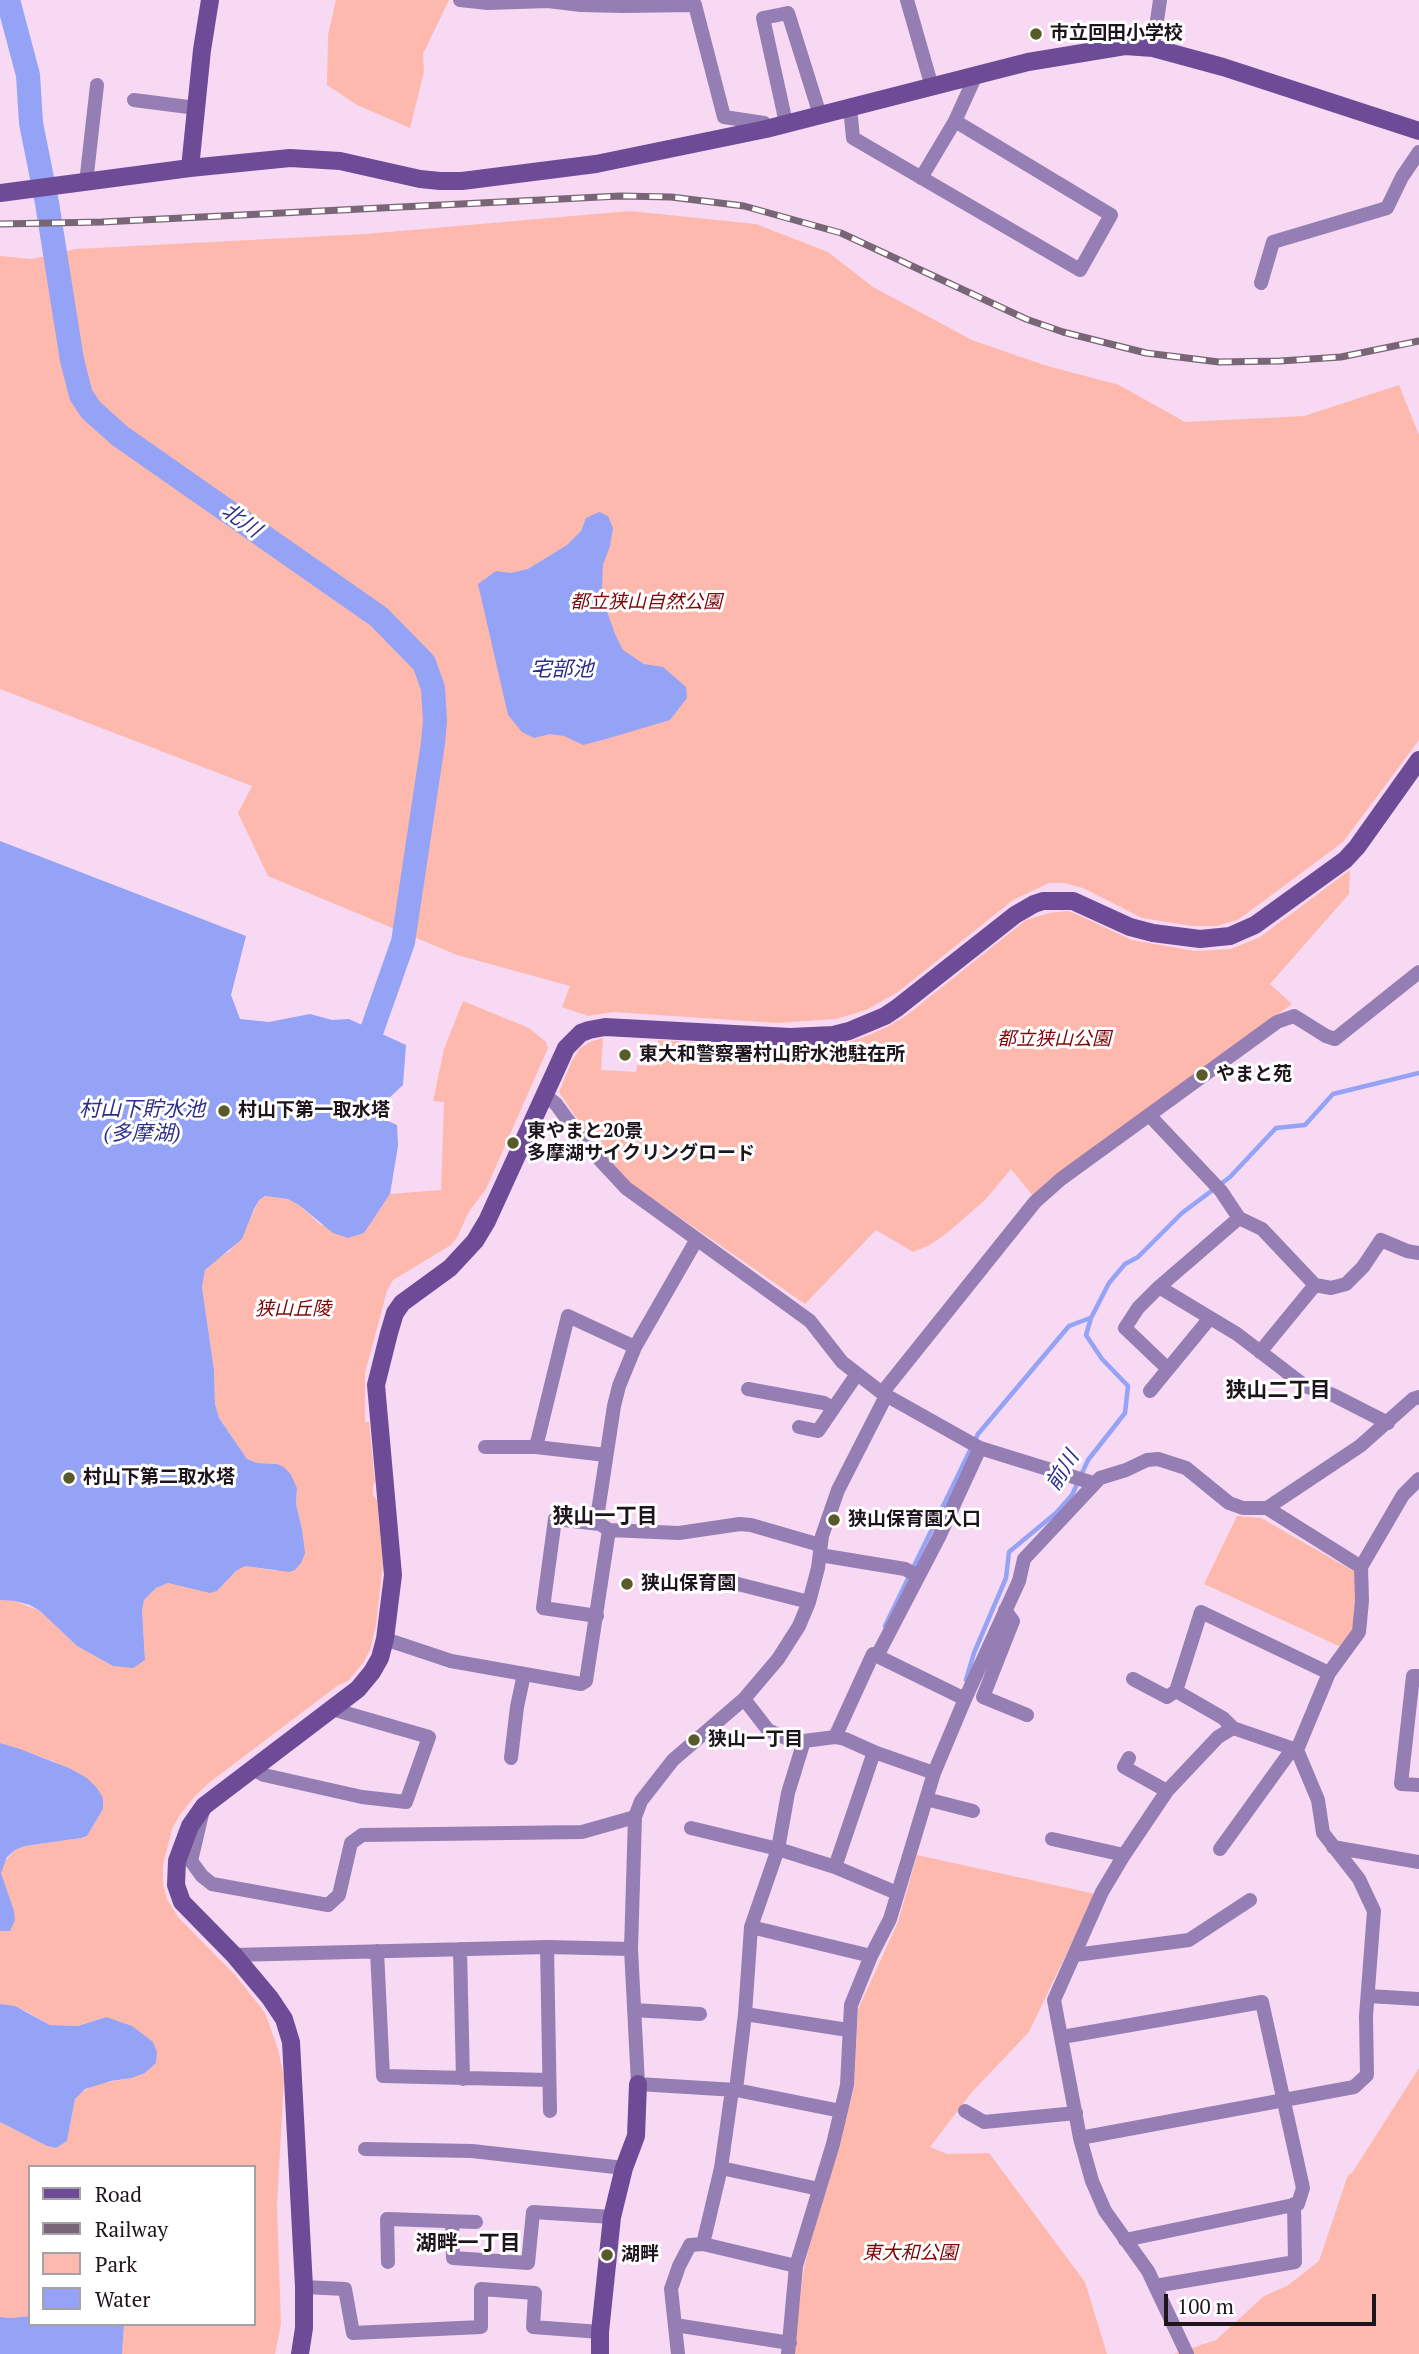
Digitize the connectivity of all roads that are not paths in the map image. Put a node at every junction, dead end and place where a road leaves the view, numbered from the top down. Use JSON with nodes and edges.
{"nodes":[{"id":1,"x":210,"y":0,"type":"edge"},
{"id":2,"x":460,"y":0,"type":"edge"},
{"id":3,"x":907,"y":0,"type":"edge"},
{"id":4,"x":1160,"y":0,"type":"edge"},
{"id":5,"x":500,"y":1,"type":"edge"},
{"id":6,"x":622,"y":3,"type":"edge"},
{"id":7,"x":695,"y":3,"type":"edge"},
{"id":8,"x":1153,"y":48,"type":"junction"},
{"id":9,"x":976,"y":75,"type":"junction"},
{"id":10,"x":97,"y":85,"type":"dead end"},
{"id":11,"x":932,"y":87,"type":"junction"},
{"id":12,"x":134,"y":100,"type":"dead end"},
{"id":13,"x":850,"y":107,"type":"junction"},
{"id":14,"x":196,"y":108,"type":"junction"},
{"id":15,"x":820,"y":115,"type":"junction"},
{"id":16,"x":955,"y":121,"type":"junction"},
{"id":17,"x":786,"y":123,"type":"junction"},
{"id":18,"x":766,"y":128,"type":"junction"},
{"id":19,"x":1419,"y":131,"type":"edge"},
{"id":20,"x":1419,"y":152,"type":"edge"},
{"id":21,"x":190,"y":168,"type":"junction"},
{"id":22,"x":921,"y":178,"type":"junction"},
{"id":23,"x":86,"y":183,"type":"junction"},
{"id":24,"x":0,"y":193,"type":"edge"},
{"id":25,"x":1261,"y":283,"type":"dead end"},
{"id":26,"x":1419,"y":760,"type":"edge"},
{"id":27,"x":1419,"y":972,"type":"edge"},
{"id":28,"x":544,"y":1094,"type":"junction"},
{"id":29,"x":1149,"y":1115,"type":"junction"},
{"id":30,"x":1240,"y":1218,"type":"junction"},
{"id":31,"x":697,"y":1239,"type":"junction"},
{"id":32,"x":1419,"y":1253,"type":"edge"},
{"id":33,"x":1315,"y":1286,"type":"junction"},
{"id":34,"x":1159,"y":1287,"type":"junction"},
{"id":35,"x":1210,"y":1318,"type":"junction"},
{"id":36,"x":635,"y":1347,"type":"junction"},
{"id":37,"x":1260,"y":1352,"type":"junction"},
{"id":38,"x":1168,"y":1369,"type":"junction"},
{"id":39,"x":857,"y":1374,"type":"junction"},
{"id":40,"x":748,"y":1389,"type":"dead end"},
{"id":41,"x":1150,"y":1391,"type":"dead end"},
{"id":42,"x":884,"y":1394,"type":"junction"},
{"id":43,"x":1419,"y":1397,"type":"edge"},
{"id":44,"x":834,"y":1408,"type":"junction"},
{"id":45,"x":1388,"y":1423,"type":"junction"},
{"id":46,"x":799,"y":1427,"type":"dead end"},
{"id":47,"x":975,"y":1446,"type":"junction"},
{"id":48,"x":485,"y":1447,"type":"dead end"},
{"id":49,"x":536,"y":1447,"type":"junction"},
{"id":50,"x":607,"y":1455,"type":"junction"},
{"id":51,"x":1419,"y":1479,"type":"edge"},
{"id":52,"x":1083,"y":1480,"type":"junction"},
{"id":53,"x":1267,"y":1508,"type":"junction"},
{"id":54,"x":604,"y":1527,"type":"junction"},
{"id":55,"x":820,"y":1550,"type":"junction"},
{"id":56,"x":1361,"y":1567,"type":"junction"},
{"id":57,"x":912,"y":1573,"type":"junction"},
{"id":58,"x":718,"y":1580,"type":"dead end"},
{"id":59,"x":809,"y":1602,"type":"junction"},
{"id":60,"x":1005,"y":1610,"type":"junction"},
{"id":61,"x":597,"y":1616,"type":"junction"},
{"id":62,"x":386,"y":1639,"type":"junction"},
{"id":63,"x":877,"y":1656,"type":"junction"},
{"id":64,"x":1329,"y":1673,"type":"junction"},
{"id":65,"x":524,"y":1674,"type":"junction"},
{"id":66,"x":1419,"y":1676,"type":"edge"},
{"id":67,"x":1133,"y":1678,"type":"dead end"},
{"id":68,"x":1175,"y":1691,"type":"junction"},
{"id":69,"x":744,"y":1699,"type":"junction"},
{"id":70,"x":965,"y":1699,"type":"junction"},
{"id":71,"x":332,"y":1709,"type":"junction"},
{"id":72,"x":1027,"y":1715,"type":"dead end"},
{"id":73,"x":1233,"y":1728,"type":"junction"},
{"id":74,"x":835,"y":1737,"type":"junction"},
{"id":75,"x":804,"y":1741,"type":"junction"},
{"id":76,"x":1295,"y":1749,"type":"junction"},
{"id":77,"x":874,"y":1752,"type":"junction"},
{"id":78,"x":511,"y":1758,"type":"dead end"},
{"id":79,"x":1129,"y":1758,"type":"dead end"},
{"id":80,"x":253,"y":1769,"type":"junction"},
{"id":81,"x":934,"y":1773,"type":"junction"},
{"id":82,"x":1419,"y":1785,"type":"edge"},
{"id":83,"x":1167,"y":1791,"type":"junction"},
{"id":84,"x":926,"y":1799,"type":"junction"},
{"id":85,"x":204,"y":1806,"type":"junction"},
{"id":86,"x":973,"y":1811,"type":"dead end"},
{"id":87,"x":635,"y":1817,"type":"junction"},
{"id":88,"x":691,"y":1828,"type":"dead end"},
{"id":89,"x":1052,"y":1839,"type":"dead end"},
{"id":90,"x":1332,"y":1847,"type":"junction"},
{"id":91,"x":778,"y":1849,"type":"junction"},
{"id":92,"x":1220,"y":1849,"type":"dead end"},
{"id":93,"x":1124,"y":1855,"type":"junction"},
{"id":94,"x":1419,"y":1862,"type":"edge"},
{"id":95,"x":835,"y":1867,"type":"junction"},
{"id":96,"x":897,"y":1893,"type":"junction"},
{"id":97,"x":1250,"y":1900,"type":"dead end"},
{"id":98,"x":751,"y":1927,"type":"junction"},
{"id":99,"x":547,"y":1947,"type":"junction"},
{"id":100,"x":460,"y":1949,"type":"junction"},
{"id":101,"x":631,"y":1949,"type":"junction"},
{"id":102,"x":377,"y":1951,"type":"junction"},
{"id":103,"x":234,"y":1955,"type":"junction"},
{"id":104,"x":1075,"y":1955,"type":"junction"},
{"id":105,"x":871,"y":1956,"type":"junction"},
{"id":106,"x":1368,"y":1996,"type":"junction"},
{"id":107,"x":1419,"y":1999,"type":"edge"},
{"id":108,"x":634,"y":2010,"type":"junction"},
{"id":109,"x":700,"y":2014,"type":"dead end"},
{"id":110,"x":745,"y":2014,"type":"junction"},
{"id":111,"x":848,"y":2030,"type":"junction"},
{"id":112,"x":1062,"y":2037,"type":"junction"},
{"id":113,"x":463,"y":2079,"type":"junction"},
{"id":114,"x":549,"y":2080,"type":"junction"},
{"id":115,"x":638,"y":2084,"type":"junction"},
{"id":116,"x":734,"y":2090,"type":"junction"},
{"id":117,"x":1285,"y":2100,"type":"junction"},
{"id":118,"x":550,"y":2111,"type":"dead end"},
{"id":119,"x":841,"y":2111,"type":"junction"},
{"id":120,"x":965,"y":2111,"type":"dead end"},
{"id":121,"x":1076,"y":2113,"type":"junction"},
{"id":122,"x":1080,"y":2138,"type":"junction"},
{"id":123,"x":365,"y":2149,"type":"dead end"},
{"id":124,"x":624,"y":2168,"type":"junction"},
{"id":125,"x":721,"y":2168,"type":"junction"},
{"id":126,"x":819,"y":2189,"type":"junction"},
{"id":127,"x":1294,"y":2204,"type":"junction"},
{"id":128,"x":612,"y":2217,"type":"junction"},
{"id":129,"x":453,"y":2222,"type":"junction"},
{"id":130,"x":476,"y":2222,"type":"dead end"},
{"id":131,"x":1125,"y":2240,"type":"junction"},
{"id":132,"x":703,"y":2244,"type":"junction"},
{"id":133,"x":388,"y":2262,"type":"dead end"},
{"id":134,"x":796,"y":2266,"type":"junction"},
{"id":135,"x":1155,"y":2286,"type":"junction"},
{"id":136,"x":304,"y":2287,"type":"junction"},
{"id":137,"x":675,"y":2325,"type":"junction"},
{"id":138,"x":600,"y":2332,"type":"junction"},
{"id":139,"x":789,"y":2348,"type":"edge"},
{"id":140,"x":300,"y":2354,"type":"edge"},
{"id":141,"x":600,"y":2354,"type":"edge"},
{"id":142,"x":678,"y":2354,"type":"edge"},
{"id":143,"x":1187,"y":2354,"type":"edge"}],
"edges":[{"from":1,"to":14,"type":"street"},
{"from":2,"to":5,"type":"street"},
{"from":3,"to":11,"type":"street"},
{"from":4,"to":8,"type":"street"},
{"from":5,"to":6,"type":"street"},
{"from":6,"to":7,"type":"street"},
{"from":7,"to":18,"type":"street"},
{"from":8,"to":9,"type":"street"},
{"from":8,"to":19,"type":"street"},
{"from":9,"to":11,"type":"street"},
{"from":9,"to":16,"type":"street"},
{"from":10,"to":23,"type":"street"},
{"from":11,"to":13,"type":"street"},
{"from":12,"to":14,"type":"street"},
{"from":13,"to":15,"type":"street"},
{"from":13,"to":22,"type":"street"},
{"from":14,"to":21,"type":"street"},
{"from":15,"to":17,"type":"street"},
{"from":15,"to":17,"type":"street"},
{"from":16,"to":22,"type":"street"},
{"from":16,"to":22,"type":"street"},
{"from":17,"to":18,"type":"street"},
{"from":18,"to":21,"type":"street"},
{"from":20,"to":25,"type":"street"},
{"from":21,"to":23,"type":"street"},
{"from":23,"to":24,"type":"street"},
{"from":26,"to":28,"type":"street"},
{"from":27,"to":29,"type":"street"},
{"from":28,"to":31,"type":"street"},
{"from":28,"to":62,"type":"street"},
{"from":29,"to":30,"type":"street"},
{"from":29,"to":42,"type":"street"},
{"from":30,"to":33,"type":"street"},
{"from":30,"to":34,"type":"street"},
{"from":31,"to":36,"type":"street"},
{"from":31,"to":39,"type":"street"},
{"from":32,"to":33,"type":"street"},
{"from":33,"to":37,"type":"street"},
{"from":34,"to":35,"type":"street"},
{"from":34,"to":38,"type":"street"},
{"from":35,"to":37,"type":"street"},
{"from":35,"to":38,"type":"street"},
{"from":36,"to":49,"type":"street"},
{"from":36,"to":50,"type":"street"},
{"from":37,"to":45,"type":"street"},
{"from":38,"to":41,"type":"street"},
{"from":39,"to":42,"type":"street"},
{"from":39,"to":44,"type":"street"},
{"from":40,"to":44,"type":"street"},
{"from":42,"to":47,"type":"street"},
{"from":42,"to":55,"type":"street"},
{"from":43,"to":45,"type":"street"},
{"from":44,"to":46,"type":"street"},
{"from":45,"to":53,"type":"street"},
{"from":47,"to":52,"type":"street"},
{"from":47,"to":57,"type":"street"},
{"from":48,"to":49,"type":"street"},
{"from":49,"to":50,"type":"street"},
{"from":50,"to":54,"type":"street"},
{"from":51,"to":56,"type":"street"},
{"from":52,"to":53,"type":"street"},
{"from":52,"to":60,"type":"street"},
{"from":53,"to":56,"type":"street"},
{"from":54,"to":55,"type":"street"},
{"from":54,"to":61,"type":"street"},
{"from":54,"to":61,"type":"street"},
{"from":55,"to":57,"type":"street"},
{"from":55,"to":59,"type":"street"},
{"from":56,"to":64,"type":"street"},
{"from":57,"to":63,"type":"street"},
{"from":58,"to":59,"type":"street"},
{"from":59,"to":69,"type":"street"},
{"from":60,"to":70,"type":"street"},
{"from":60,"to":72,"type":"street"},
{"from":61,"to":65,"type":"street"},
{"from":62,"to":65,"type":"street"},
{"from":62,"to":71,"type":"street"},
{"from":63,"to":70,"type":"street"},
{"from":63,"to":74,"type":"street"},
{"from":64,"to":68,"type":"street"},
{"from":64,"to":76,"type":"street"},
{"from":65,"to":78,"type":"street"},
{"from":66,"to":82,"type":"street"},
{"from":67,"to":68,"type":"street"},
{"from":68,"to":73,"type":"street"},
{"from":69,"to":75,"type":"street"},
{"from":69,"to":87,"type":"street"},
{"from":70,"to":81,"type":"street"},
{"from":71,"to":80,"type":"street"},
{"from":71,"to":80,"type":"street"},
{"from":73,"to":76,"type":"street"},
{"from":73,"to":83,"type":"street"},
{"from":74,"to":75,"type":"street"},
{"from":74,"to":77,"type":"street"},
{"from":75,"to":91,"type":"street"},
{"from":76,"to":90,"type":"street"},
{"from":76,"to":92,"type":"street"},
{"from":77,"to":81,"type":"street"},
{"from":77,"to":95,"type":"street"},
{"from":79,"to":83,"type":"street"},
{"from":80,"to":85,"type":"street"},
{"from":81,"to":84,"type":"street"},
{"from":83,"to":93,"type":"street"},
{"from":84,"to":86,"type":"street"},
{"from":84,"to":96,"type":"street"},
{"from":85,"to":87,"type":"street"},
{"from":85,"to":103,"type":"street"},
{"from":87,"to":101,"type":"street"},
{"from":88,"to":91,"type":"street"},
{"from":89,"to":93,"type":"street"},
{"from":90,"to":94,"type":"street"},
{"from":90,"to":106,"type":"street"},
{"from":91,"to":95,"type":"street"},
{"from":91,"to":98,"type":"street"},
{"from":93,"to":104,"type":"street"},
{"from":95,"to":96,"type":"street"},
{"from":96,"to":105,"type":"street"},
{"from":97,"to":104,"type":"street"},
{"from":98,"to":105,"type":"street"},
{"from":98,"to":110,"type":"street"},
{"from":99,"to":100,"type":"street"},
{"from":99,"to":101,"type":"street"},
{"from":99,"to":114,"type":"street"},
{"from":100,"to":102,"type":"street"},
{"from":100,"to":113,"type":"street"},
{"from":101,"to":108,"type":"street"},
{"from":102,"to":103,"type":"street"},
{"from":102,"to":113,"type":"street"},
{"from":103,"to":136,"type":"street"},
{"from":104,"to":112,"type":"street"},
{"from":105,"to":111,"type":"street"},
{"from":106,"to":107,"type":"street"},
{"from":106,"to":117,"type":"street"},
{"from":108,"to":109,"type":"street"},
{"from":108,"to":115,"type":"street"},
{"from":110,"to":111,"type":"street"},
{"from":110,"to":116,"type":"street"},
{"from":111,"to":119,"type":"street"},
{"from":112,"to":117,"type":"street"},
{"from":112,"to":121,"type":"street"},
{"from":113,"to":114,"type":"street"},
{"from":114,"to":118,"type":"street"},
{"from":115,"to":116,"type":"street"},
{"from":115,"to":124,"type":"street"},
{"from":116,"to":119,"type":"street"},
{"from":116,"to":125,"type":"street"},
{"from":117,"to":122,"type":"street"},
{"from":117,"to":127,"type":"street"},
{"from":119,"to":126,"type":"street"},
{"from":120,"to":121,"type":"street"},
{"from":121,"to":122,"type":"street"},
{"from":122,"to":131,"type":"street"},
{"from":123,"to":124,"type":"street"},
{"from":124,"to":128,"type":"street"},
{"from":125,"to":126,"type":"street"},
{"from":125,"to":132,"type":"street"},
{"from":126,"to":134,"type":"street"},
{"from":127,"to":131,"type":"street"},
{"from":127,"to":135,"type":"street"},
{"from":128,"to":129,"type":"street"},
{"from":128,"to":138,"type":"street"},
{"from":129,"to":130,"type":"street"},
{"from":129,"to":133,"type":"street"},
{"from":131,"to":135,"type":"street"},
{"from":132,"to":134,"type":"street"},
{"from":132,"to":137,"type":"street"},
{"from":134,"to":139,"type":"street"},
{"from":135,"to":143,"type":"street"},
{"from":136,"to":138,"type":"street"},
{"from":136,"to":140,"type":"street"},
{"from":137,"to":139,"type":"street"},
{"from":137,"to":142,"type":"street"},
{"from":138,"to":141,"type":"street"}]}
